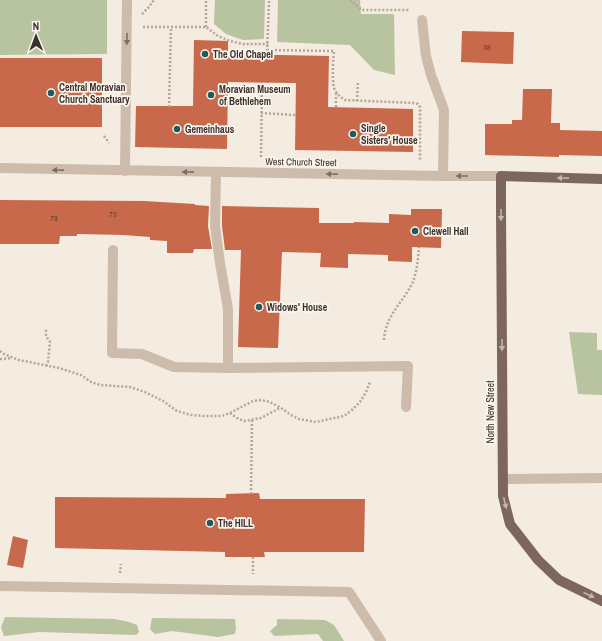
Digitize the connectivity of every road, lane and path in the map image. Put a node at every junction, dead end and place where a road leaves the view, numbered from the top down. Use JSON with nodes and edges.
{"nodes":[{"id":1,"x":127,"y":0,"type":"edge"},
{"id":2,"x":206,"y":0,"type":"edge"},
{"id":3,"x":269,"y":0,"type":"edge"},
{"id":4,"x":350,"y":0,"type":"edge"},
{"id":5,"x":422,"y":20,"type":"joint"},
{"id":6,"x":206,"y":26,"type":"junction"},
{"id":7,"x":127,"y":27,"type":"junction"},
{"id":8,"x":171,"y":28,"type":"junction"},
{"id":9,"x":268,"y":44,"type":"junction"},
{"id":10,"x":267,"y":50,"type":"junction"},
{"id":11,"x":268,"y":55,"type":"dead end"},
{"id":12,"x":358,"y":81,"type":"dead end"},
{"id":13,"x":262,"y":82,"type":"dead end"},
{"id":14,"x":336,"y":92,"type":"junction"},
{"id":15,"x":357,"y":101,"type":"junction"},
{"id":16,"x":169,"y":107,"type":"dead end"},
{"id":17,"x":336,"y":107,"type":"dead end"},
{"id":18,"x":261,"y":114,"type":"junction"},
{"id":19,"x":295,"y":115,"type":"dead end"},
{"id":20,"x":260,"y":157,"type":"dead end"},
{"id":21,"x":420,"y":160,"type":"dead end"},
{"id":22,"x":0,"y":168,"type":"edge"},
{"id":23,"x":125,"y":171,"type":"junction"},
{"id":24,"x":216,"y":172,"type":"junction"},
{"id":25,"x":443,"y":176,"type":"junction"},
{"id":26,"x":501,"y":176,"type":"junction"},
{"id":27,"x":602,"y":179,"type":"edge"},
{"id":28,"x":419,"y":248,"type":"dead end"},
{"id":29,"x":113,"y":250,"type":"dead end"},
{"id":30,"x":46,"y":328,"type":"dead end"},
{"id":31,"x":384,"y":340,"type":"dead end"},
{"id":32,"x":0,"y":351,"type":"edge"},
{"id":33,"x":13,"y":358,"type":"junction"},
{"id":34,"x":0,"y":359,"type":"edge"},
{"id":35,"x":46,"y":366,"type":"junction"},
{"id":36,"x":228,"y":368,"type":"junction"},
{"id":37,"x":370,"y":382,"type":"dead end"},
{"id":38,"x":406,"y":407,"type":"dead end"},
{"id":39,"x":280,"y":408,"type":"junction"},
{"id":40,"x":230,"y":413,"type":"junction"},
{"id":41,"x":252,"y":420,"type":"junction"},
{"id":42,"x":602,"y":478,"type":"edge"},
{"id":43,"x":503,"y":479,"type":"junction"},
{"id":44,"x":252,"y":494,"type":"dead end"},
{"id":45,"x":253,"y":557,"type":"dead end"},
{"id":46,"x":121,"y":564,"type":"dead end"},
{"id":47,"x":120,"y":573,"type":"dead end"},
{"id":48,"x":253,"y":574,"type":"dead end"},
{"id":49,"x":0,"y":586,"type":"edge"},
{"id":50,"x":602,"y":601,"type":"edge"},
{"id":51,"x":381,"y":641,"type":"edge"}],
"edges":[{"from":1,"to":7,"type":"street"},
{"from":2,"to":6,"type":"path"},
{"from":3,"to":9,"type":"path"},
{"from":4,"to":5,"type":"path"},
{"from":5,"to":25,"type":"street"},
{"from":6,"to":8,"type":"path"},
{"from":6,"to":9,"type":"path"},
{"from":7,"to":8,"type":"path"},
{"from":7,"to":23,"type":"street","one_way":true},
{"from":8,"to":16,"type":"path"},
{"from":9,"to":10,"type":"path"},
{"from":10,"to":11,"type":"path"},
{"from":10,"to":14,"type":"path"},
{"from":12,"to":15,"type":"path"},
{"from":13,"to":18,"type":"path"},
{"from":14,"to":15,"type":"path"},
{"from":14,"to":17,"type":"path"},
{"from":15,"to":21,"type":"path"},
{"from":18,"to":19,"type":"path"},
{"from":18,"to":20,"type":"path"},
{"from":23,"to":22,"type":"street","name":"West Church Street","one_way":true},
{"from":24,"to":23,"type":"street","name":"West Church Street","one_way":true},
{"from":25,"to":24,"type":"street","name":"West Church Street","one_way":true},
{"from":24,"to":36,"type":"street"},
{"from":26,"to":25,"type":"street","name":"West Church Street","one_way":true},
{"from":27,"to":26,"type":"main road","name":"West Church Street","one_way":true},
{"from":26,"to":43,"type":"main road","name":"North New Street","one_way":true},
{"from":28,"to":31,"type":"path"},
{"from":29,"to":36,"type":"street"},
{"from":30,"to":35,"type":"path"},
{"from":32,"to":33,"type":"path"},
{"from":33,"to":34,"type":"path"},
{"from":33,"to":35,"type":"path"},
{"from":35,"to":40,"type":"path"},
{"from":36,"to":38,"type":"street"},
{"from":37,"to":39,"type":"path"},
{"from":39,"to":40,"type":"path"},
{"from":39,"to":41,"type":"path"},
{"from":40,"to":41,"type":"path"},
{"from":41,"to":44,"type":"path"},
{"from":42,"to":43,"type":"street"},
{"from":43,"to":50,"type":"main road","name":"North New Street","one_way":true},
{"from":45,"to":48,"type":"path"},
{"from":46,"to":47,"type":"path"},
{"from":49,"to":51,"type":"street"}]}
